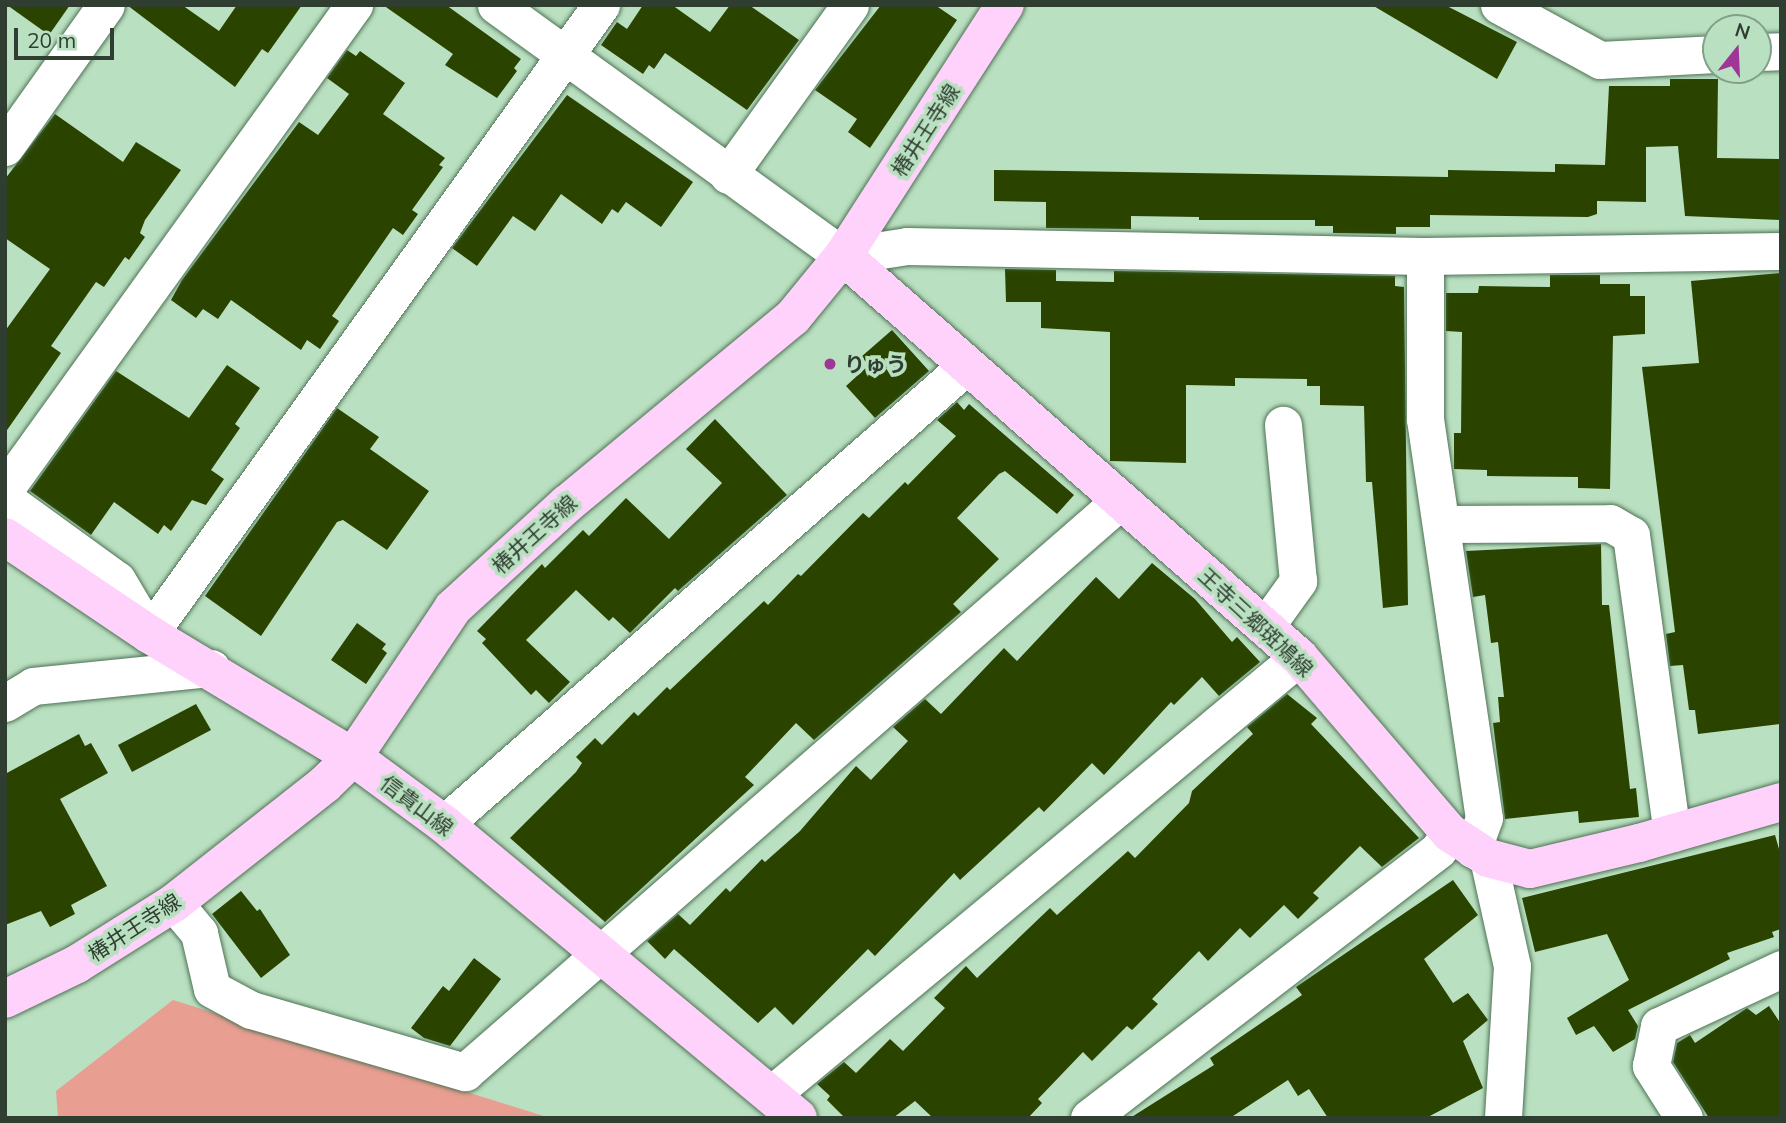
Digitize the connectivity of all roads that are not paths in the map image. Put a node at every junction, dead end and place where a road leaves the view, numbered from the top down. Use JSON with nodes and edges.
{"nodes":[{"id":1,"x":106,"y":5,"type":"edge"},
{"id":2,"x":354,"y":5,"type":"edge"},
{"id":3,"x":496,"y":5,"type":"edge"},
{"id":4,"x":601,"y":5,"type":"edge"},
{"id":5,"x":850,"y":5,"type":"edge"},
{"id":6,"x":1005,"y":5,"type":"edge"},
{"id":7,"x":1499,"y":5,"type":"edge"},
{"id":8,"x":565,"y":55,"type":"junction"},
{"id":9,"x":1702,"y":55,"type":"edge"},
{"id":10,"x":5,"y":147,"type":"edge"},
{"id":11,"x":728,"y":175,"type":"junction"},
{"id":12,"x":1781,"y":251,"type":"edge"},
{"id":13,"x":843,"y":256,"type":"junction"},
{"id":14,"x":1425,"y":256,"type":"junction"},
{"id":15,"x":966,"y":366,"type":"junction"},
{"id":16,"x":1283,"y":425,"type":"dead end"},
{"id":17,"x":5,"y":489,"type":"edge"},
{"id":18,"x":5,"y":499,"type":"edge"},
{"id":19,"x":1121,"y":500,"type":"junction"},
{"id":20,"x":1443,"y":524,"type":"junction"},
{"id":21,"x":5,"y":537,"type":"edge"},
{"id":22,"x":1265,"y":627,"type":"junction"},
{"id":23,"x":149,"y":634,"type":"junction"},
{"id":24,"x":1300,"y":657,"type":"junction"},
{"id":25,"x":211,"y":668,"type":"junction"},
{"id":26,"x":15,"y":685,"type":"edge"},
{"id":27,"x":353,"y":757,"type":"junction"},
{"id":28,"x":1781,"y":802,"type":"edge"},
{"id":29,"x":444,"y":824,"type":"junction"},
{"id":30,"x":1672,"y":833,"type":"junction"},
{"id":31,"x":1470,"y":847,"type":"junction"},
{"id":32,"x":174,"y":903,"type":"junction"},
{"id":33,"x":600,"y":951,"type":"junction"},
{"id":34,"x":1778,"y":975,"type":"edge"},
{"id":35,"x":5,"y":999,"type":"edge"},
{"id":36,"x":785,"y":1105,"type":"edge"},
{"id":37,"x":1090,"y":1118,"type":"edge"},
{"id":38,"x":1502,"y":1118,"type":"edge"},
{"id":39,"x":1684,"y":1118,"type":"edge"}],
"edges":[{"from":1,"to":10,"type":"street"},
{"from":2,"to":17,"type":"street"},
{"from":3,"to":8,"type":"street"},
{"from":4,"to":8,"type":"street"},
{"from":5,"to":11,"type":"street"},
{"from":6,"to":13,"type":"main road","name":"椿井王寺線"},
{"from":7,"to":9,"type":"street"},
{"from":8,"to":11,"type":"street"},
{"from":8,"to":23,"type":"street"},
{"from":11,"to":13,"type":"street"},
{"from":12,"to":14,"type":"street"},
{"from":13,"to":14,"type":"street"},
{"from":13,"to":15,"type":"main road","name":"王寺三郷斑鳩線"},
{"from":13,"to":27,"type":"main road","name":"椿井王寺線"},
{"from":14,"to":20,"type":"street"},
{"from":15,"to":19,"type":"main road","name":"王寺三郷斑鳩線"},
{"from":15,"to":29,"type":"street"},
{"from":16,"to":22,"type":"street"},
{"from":18,"to":23,"type":"street"},
{"from":19,"to":22,"type":"main road","name":"王寺三郷斑鳩線"},
{"from":19,"to":33,"type":"street"},
{"from":20,"to":30,"type":"street"},
{"from":20,"to":31,"type":"street"},
{"from":21,"to":23,"type":"main road","name":"信貴山線"},
{"from":22,"to":24,"type":"main road","name":"王寺三郷斑鳩線"},
{"from":23,"to":25,"type":"main road","name":"信貴山線"},
{"from":24,"to":31,"type":"main road","name":"王寺三郷斑鳩線"},
{"from":24,"to":36,"type":"street"},
{"from":25,"to":26,"type":"street"},
{"from":25,"to":27,"type":"main road","name":"信貴山線"},
{"from":27,"to":29,"type":"main road","name":"信貴山線"},
{"from":27,"to":32,"type":"main road","name":"椿井王寺線"},
{"from":28,"to":30,"type":"main road"},
{"from":29,"to":33,"type":"main road","name":"信貴山線"},
{"from":30,"to":31,"type":"main road"},
{"from":31,"to":37,"type":"street"},
{"from":31,"to":38,"type":"street"},
{"from":32,"to":33,"type":"street"},
{"from":32,"to":35,"type":"main road","name":"椿井王寺線"},
{"from":33,"to":36,"type":"main road","name":"信貴山線"},
{"from":34,"to":39,"type":"street"}]}
